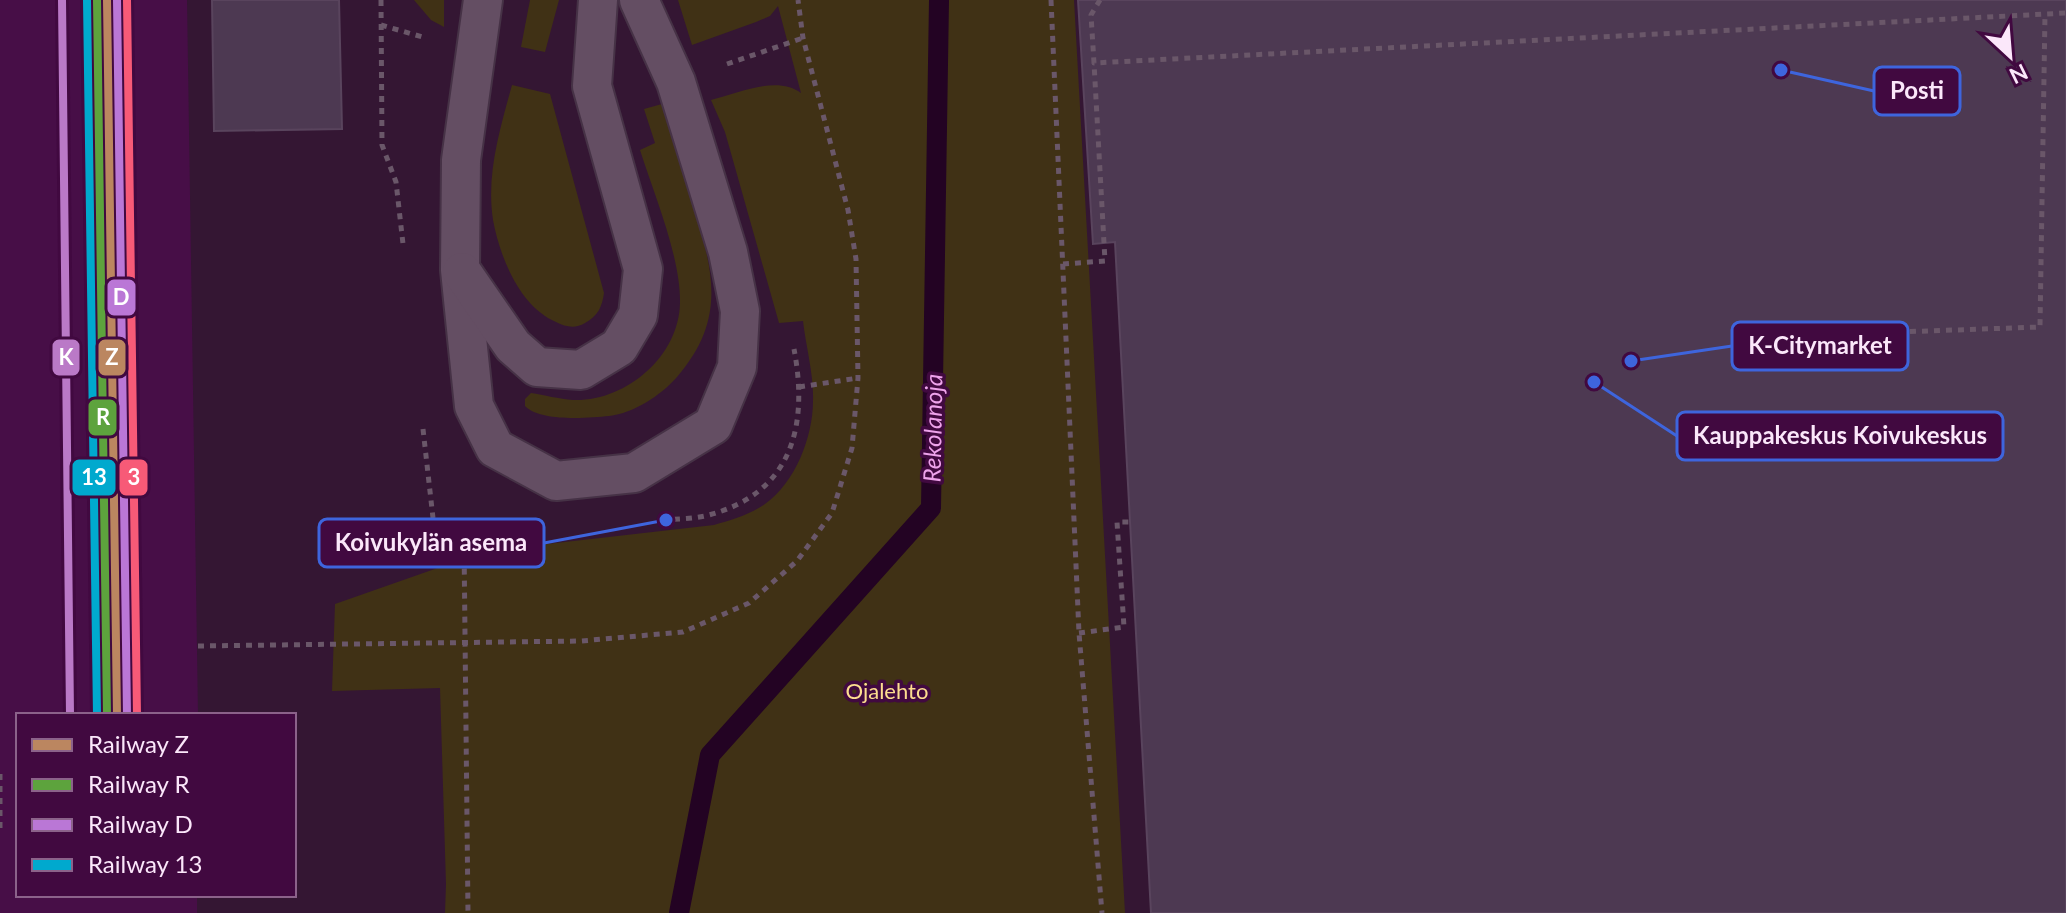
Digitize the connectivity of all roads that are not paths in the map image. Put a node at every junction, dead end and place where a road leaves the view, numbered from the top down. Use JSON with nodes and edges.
{"nodes":[{"id":1,"x":483,"y":0,"type":"edge"},
{"id":2,"x":598,"y":0,"type":"edge"},
{"id":3,"x":639,"y":0,"type":"edge"},
{"id":4,"x":460,"y":270,"type":"junction"}],
"edges":[{"from":1,"to":4,"type":"lane"},
{"from":2,"to":4,"type":"lane"},
{"from":3,"to":4,"type":"lane"}]}
